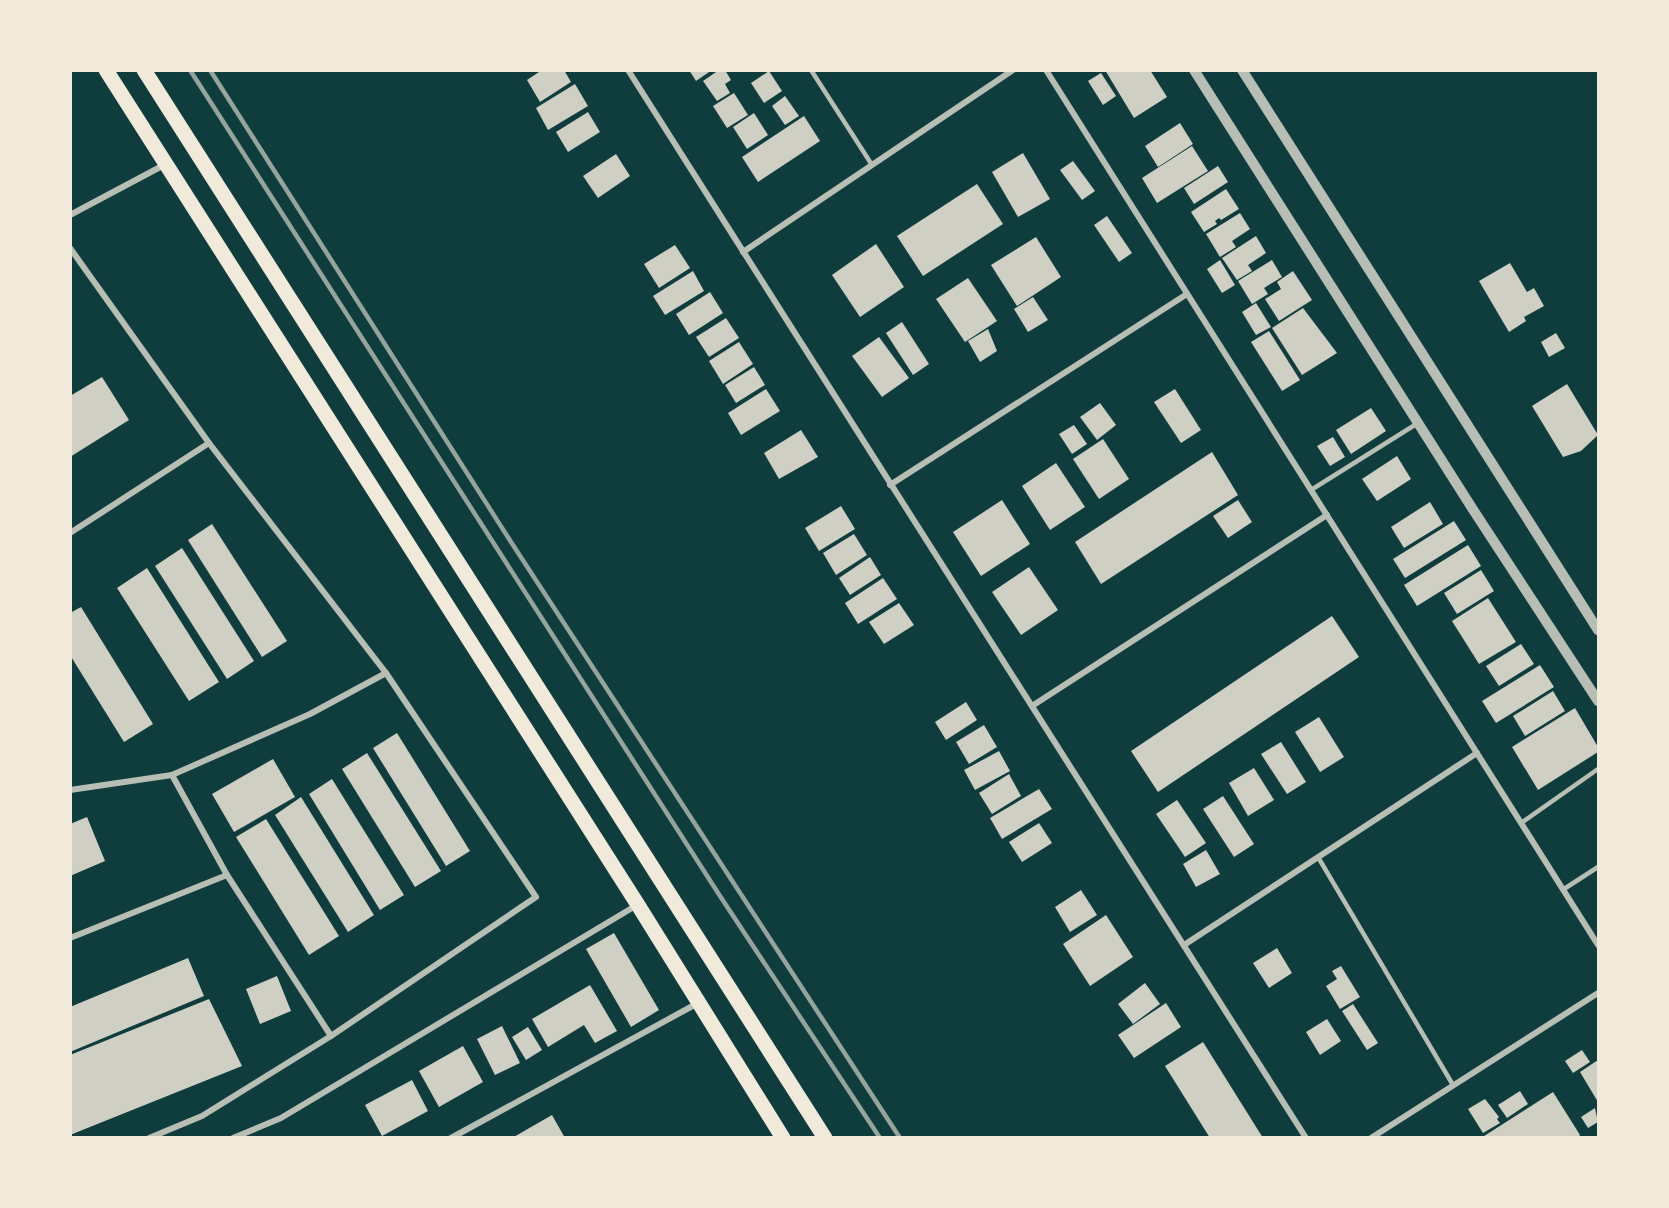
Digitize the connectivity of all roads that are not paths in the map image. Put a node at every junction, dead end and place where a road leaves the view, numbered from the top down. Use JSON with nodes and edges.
{"nodes":[{"id":1,"x":106,"y":70,"type":"edge"},
{"id":2,"x":144,"y":70,"type":"edge"},
{"id":3,"x":628,"y":70,"type":"edge"},
{"id":4,"x":811,"y":70,"type":"edge"},
{"id":5,"x":1013,"y":70,"type":"edge"},
{"id":6,"x":1046,"y":70,"type":"edge"},
{"id":7,"x":1194,"y":70,"type":"edge"},
{"id":8,"x":1242,"y":70,"type":"edge"},
{"id":9,"x":164,"y":165,"type":"junction"},
{"id":10,"x":872,"y":165,"type":"junction"},
{"id":11,"x":70,"y":215,"type":"edge"},
{"id":12,"x":70,"y":248,"type":"edge"},
{"id":13,"x":743,"y":252,"type":"junction"},
{"id":14,"x":1187,"y":294,"type":"junction"},
{"id":15,"x":1418,"y":423,"type":"junction"},
{"id":16,"x":209,"y":443,"type":"junction"},
{"id":17,"x":890,"y":485,"type":"junction"},
{"id":18,"x":1311,"y":490,"type":"junction"},
{"id":19,"x":1327,"y":515,"type":"junction"},
{"id":20,"x":70,"y":533,"type":"edge"},
{"id":21,"x":1599,"y":630,"type":"edge"},
{"id":22,"x":386,"y":673,"type":"junction"},
{"id":23,"x":1599,"y":700,"type":"edge"},
{"id":24,"x":1032,"y":706,"type":"junction"},
{"id":25,"x":1477,"y":753,"type":"junction"},
{"id":26,"x":1599,"y":769,"type":"edge"},
{"id":27,"x":172,"y":775,"type":"junction"},
{"id":28,"x":70,"y":790,"type":"edge"},
{"id":29,"x":1521,"y":823,"type":"junction"},
{"id":30,"x":1318,"y":857,"type":"junction"},
{"id":31,"x":1599,"y":867,"type":"edge"},
{"id":32,"x":227,"y":875,"type":"junction"},
{"id":33,"x":1563,"y":890,"type":"junction"},
{"id":34,"x":638,"y":905,"type":"junction"},
{"id":35,"x":70,"y":938,"type":"edge"},
{"id":36,"x":1184,"y":945,"type":"junction"},
{"id":37,"x":1599,"y":945,"type":"edge"},
{"id":38,"x":1599,"y":993,"type":"edge"},
{"id":39,"x":699,"y":1003,"type":"junction"},
{"id":40,"x":331,"y":1036,"type":"junction"},
{"id":41,"x":1454,"y":1085,"type":"junction"},
{"id":42,"x":149,"y":1137,"type":"edge"},
{"id":43,"x":233,"y":1137,"type":"edge"},
{"id":44,"x":451,"y":1137,"type":"edge"},
{"id":45,"x":783,"y":1137,"type":"edge"},
{"id":46,"x":825,"y":1137,"type":"edge"},
{"id":47,"x":1306,"y":1137,"type":"edge"},
{"id":48,"x":1371,"y":1137,"type":"edge"}],
"edges":[{"from":1,"to":9,"type":"main road"},
{"from":2,"to":46,"type":"main road"},
{"from":3,"to":13,"type":"street"},
{"from":4,"to":10,"type":"lane"},
{"from":5,"to":10,"type":"street"},
{"from":6,"to":14,"type":"street"},
{"from":7,"to":15,"type":"street"},
{"from":8,"to":21,"type":"street"},
{"from":9,"to":11,"type":"street"},
{"from":9,"to":34,"type":"main road"},
{"from":10,"to":13,"type":"street"},
{"from":12,"to":16,"type":"street"},
{"from":13,"to":17,"type":"street"},
{"from":14,"to":17,"type":"street"},
{"from":14,"to":18,"type":"street"},
{"from":15,"to":18,"type":"lane"},
{"from":15,"to":23,"type":"street"},
{"from":16,"to":20,"type":"street"},
{"from":16,"to":22,"type":"street"},
{"from":17,"to":24,"type":"street"},
{"from":18,"to":19,"type":"street"},
{"from":19,"to":24,"type":"street"},
{"from":19,"to":25,"type":"street"},
{"from":22,"to":27,"type":"street"},
{"from":22,"to":40,"type":"street"},
{"from":24,"to":36,"type":"street"},
{"from":25,"to":29,"type":"street"},
{"from":25,"to":30,"type":"street"},
{"from":26,"to":29,"type":"lane"},
{"from":27,"to":28,"type":"street"},
{"from":27,"to":32,"type":"street"},
{"from":29,"to":33,"type":"street"},
{"from":30,"to":36,"type":"street"},
{"from":30,"to":41,"type":"lane"},
{"from":31,"to":33,"type":"lane"},
{"from":32,"to":35,"type":"street"},
{"from":32,"to":40,"type":"street"},
{"from":33,"to":37,"type":"street"},
{"from":34,"to":39,"type":"main road"},
{"from":34,"to":43,"type":"street"},
{"from":36,"to":47,"type":"street"},
{"from":38,"to":41,"type":"street"},
{"from":39,"to":44,"type":"street"},
{"from":39,"to":45,"type":"main road"},
{"from":40,"to":42,"type":"street"},
{"from":41,"to":48,"type":"street"}]}
